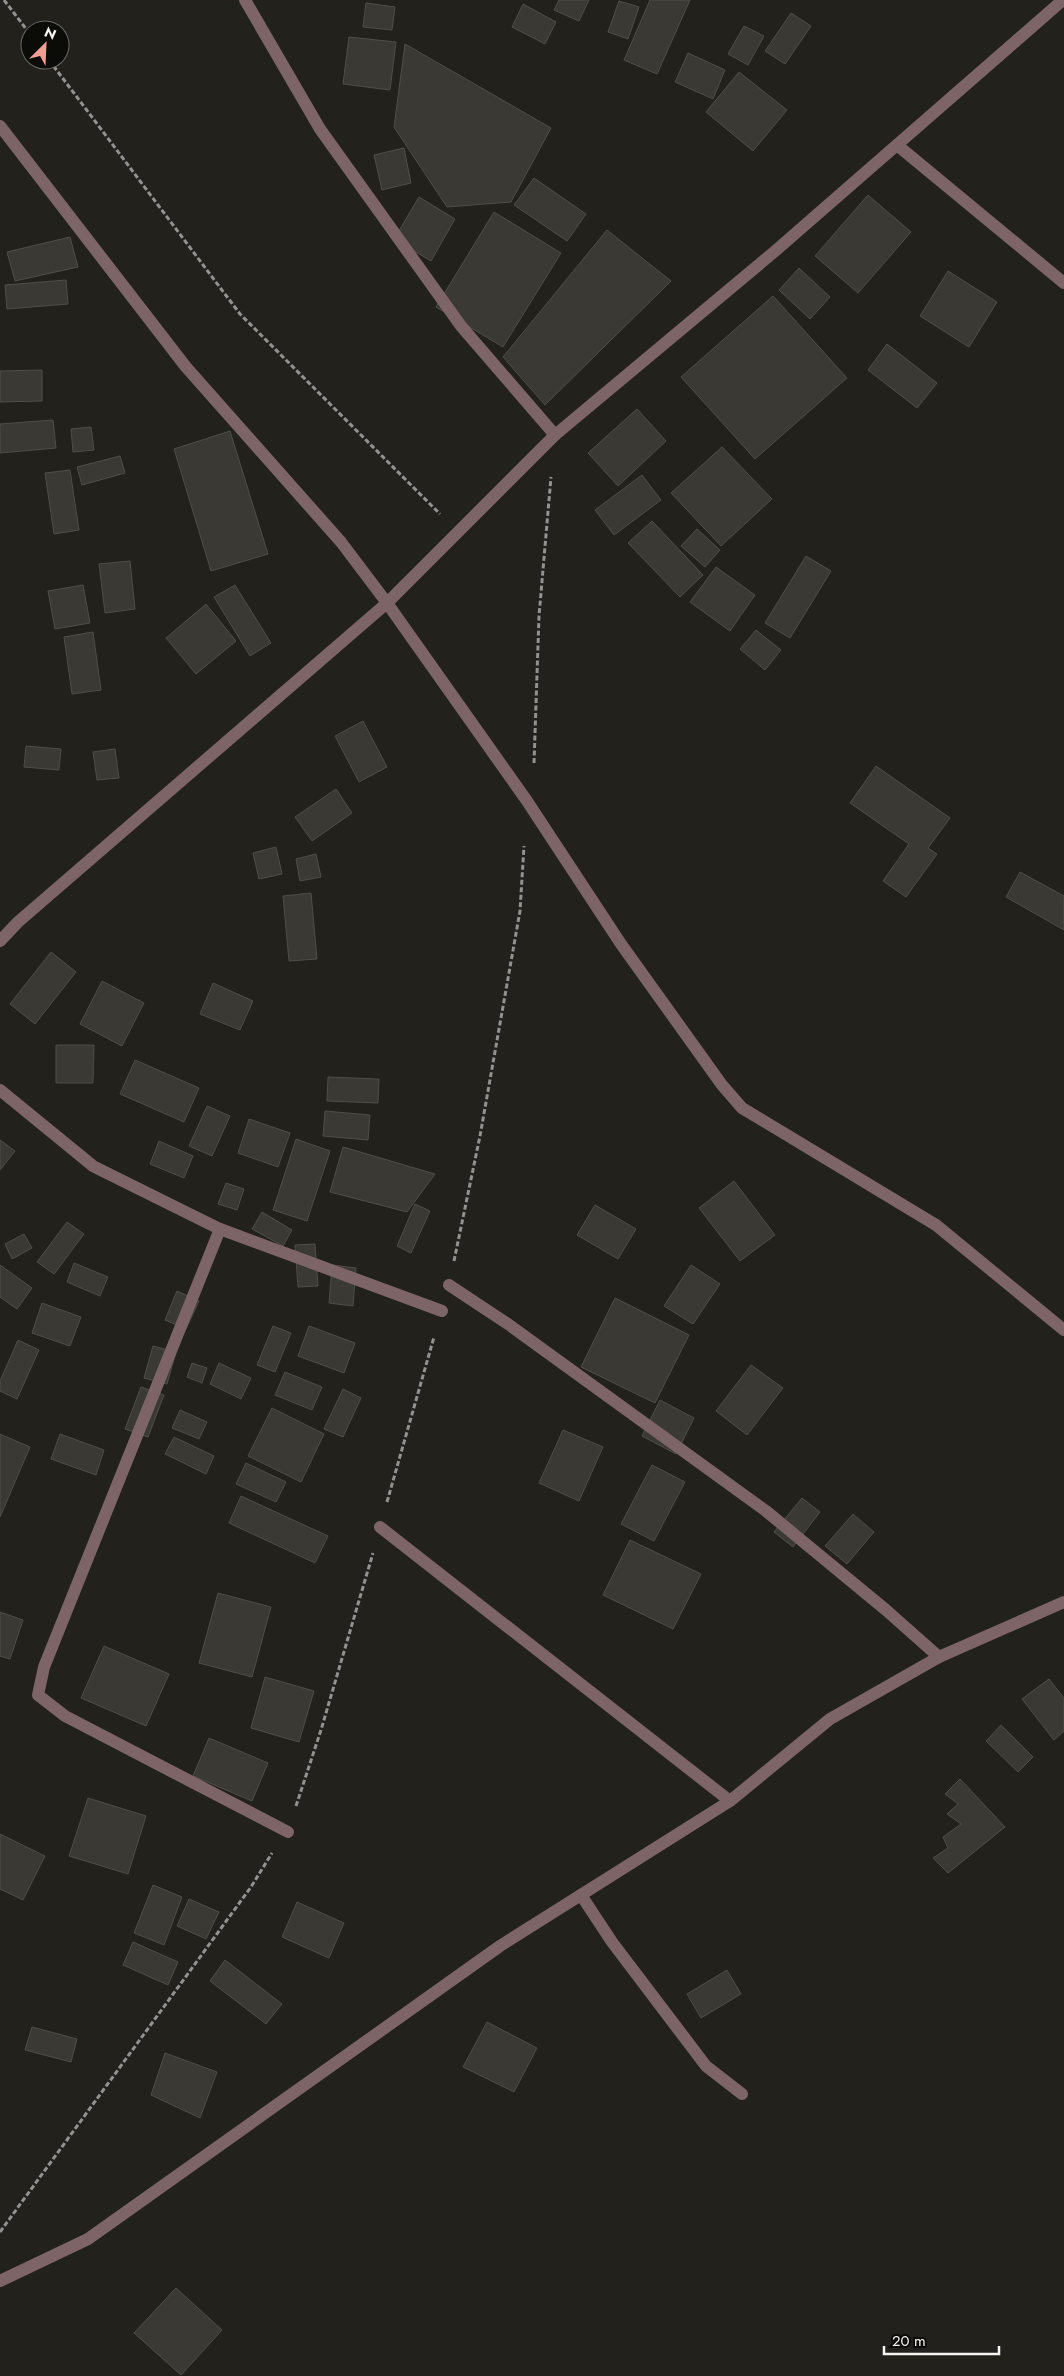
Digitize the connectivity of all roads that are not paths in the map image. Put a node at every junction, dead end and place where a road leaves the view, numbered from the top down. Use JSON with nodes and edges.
{"nodes":[{"id":1,"x":245,"y":0,"type":"edge"},
{"id":2,"x":1063,"y":0,"type":"edge"},
{"id":3,"x":0,"y":126,"type":"edge"},
{"id":4,"x":896,"y":145,"type":"junction"},
{"id":5,"x":1064,"y":283,"type":"edge"},
{"id":6,"x":555,"y":435,"type":"junction"},
{"id":7,"x":388,"y":603,"type":"junction"},
{"id":8,"x":0,"y":941,"type":"edge"},
{"id":9,"x":0,"y":1090,"type":"edge"},
{"id":10,"x":220,"y":1229,"type":"junction"},
{"id":11,"x":449,"y":1285,"type":"road end"},
{"id":12,"x":442,"y":1310,"type":"road end"},
{"id":13,"x":1064,"y":1330,"type":"edge"},
{"id":14,"x":380,"y":1527,"type":"road end"},
{"id":15,"x":1064,"y":1602,"type":"edge"},
{"id":16,"x":938,"y":1656,"type":"junction"},
{"id":17,"x":730,"y":1801,"type":"junction"},
{"id":18,"x":288,"y":1832,"type":"road end"},
{"id":19,"x":580,"y":1895,"type":"junction"},
{"id":20,"x":742,"y":2094,"type":"dead end"},
{"id":21,"x":0,"y":2281,"type":"edge"}],
"edges":[{"from":1,"to":6,"type":"street"},
{"from":2,"to":4,"type":"street"},
{"from":3,"to":7,"type":"street"},
{"from":4,"to":5,"type":"street"},
{"from":4,"to":6,"type":"street"},
{"from":6,"to":7,"type":"street"},
{"from":7,"to":8,"type":"street"},
{"from":7,"to":13,"type":"street"},
{"from":9,"to":10,"type":"street"},
{"from":10,"to":12,"type":"street"},
{"from":10,"to":18,"type":"street"},
{"from":11,"to":16,"type":"street"},
{"from":14,"to":17,"type":"street"},
{"from":15,"to":16,"type":"street"},
{"from":16,"to":17,"type":"street"},
{"from":17,"to":19,"type":"street"},
{"from":19,"to":20,"type":"street"},
{"from":19,"to":21,"type":"street"}]}
